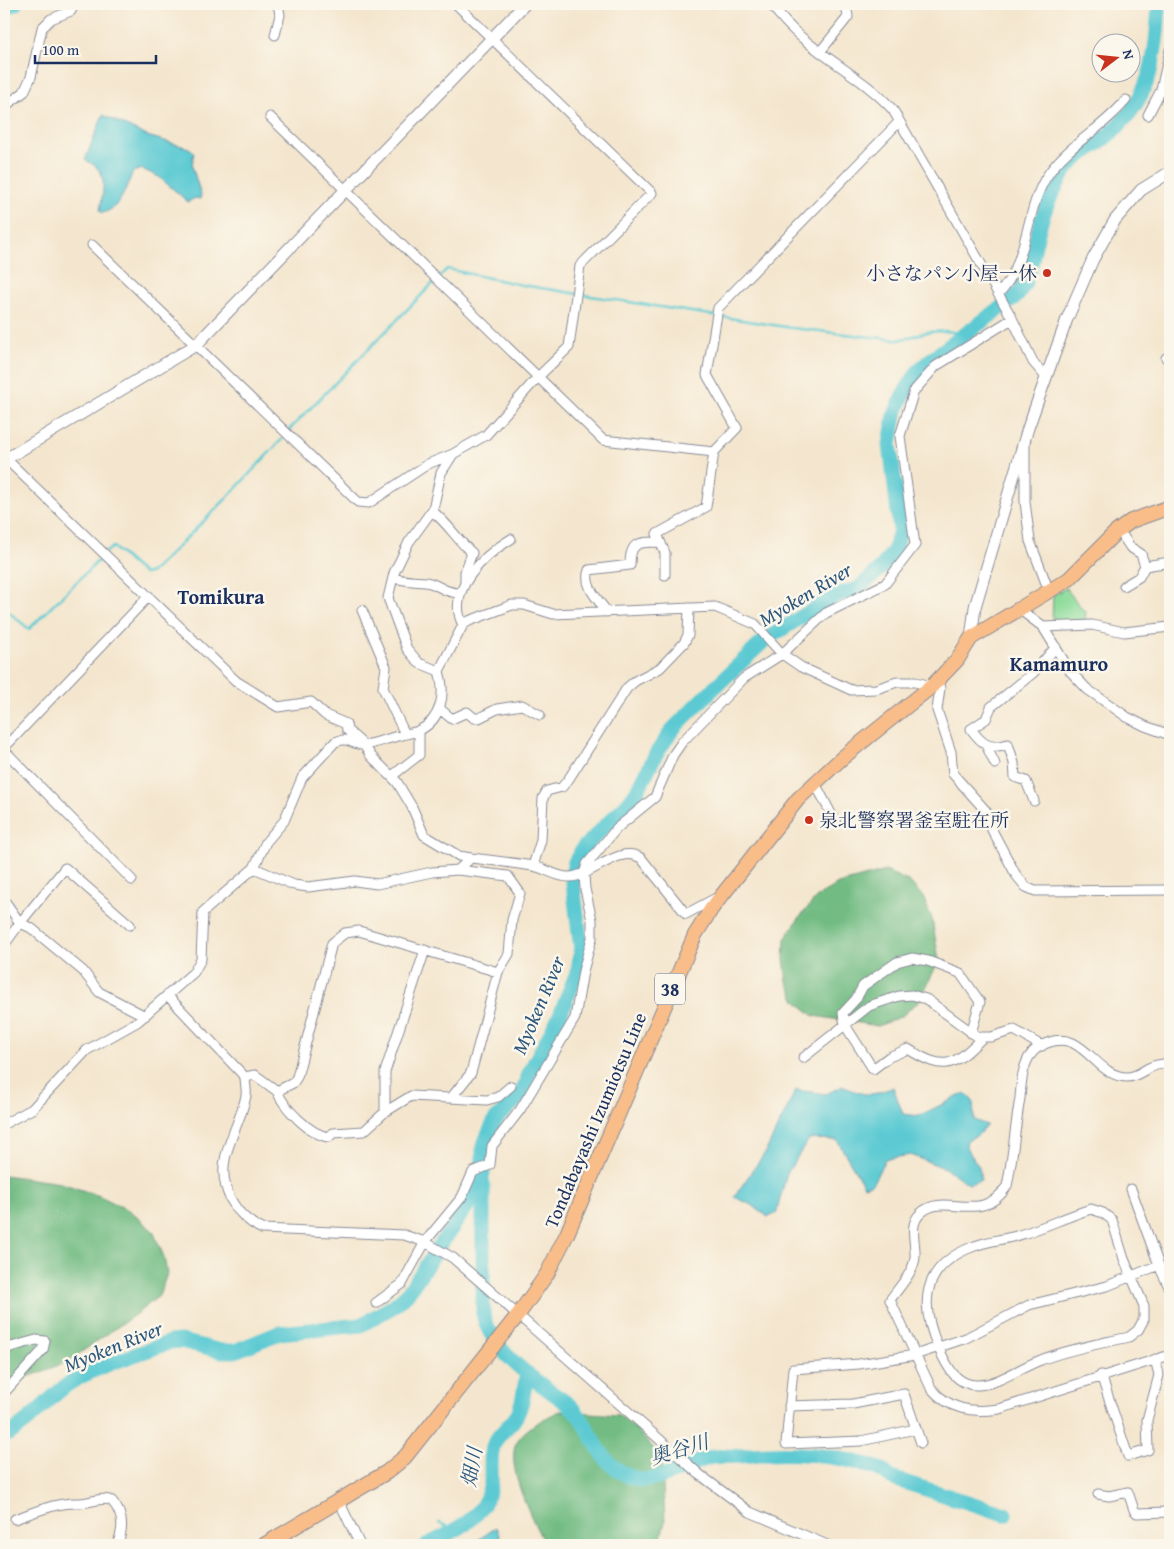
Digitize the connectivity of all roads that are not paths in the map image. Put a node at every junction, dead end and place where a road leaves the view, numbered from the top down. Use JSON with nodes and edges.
{"nodes":[{"id":1,"x":278,"y":4,"type":"edge"},
{"id":2,"x":456,"y":4,"type":"edge"},
{"id":3,"x":525,"y":4,"type":"edge"},
{"id":4,"x":771,"y":4,"type":"edge"},
{"id":5,"x":846,"y":4,"type":"edge"},
{"id":6,"x":73,"y":7,"type":"edge"},
{"id":7,"x":275,"y":35,"type":"dead end"},
{"id":8,"x":492,"y":38,"type":"junction"},
{"id":9,"x":1170,"y":50,"type":"edge"},
{"id":10,"x":820,"y":52,"type":"junction"},
{"id":11,"x":1126,"y":100,"type":"dead end"},
{"id":12,"x":4,"y":108,"type":"edge"},
{"id":13,"x":1148,"y":115,"type":"dead end"},
{"id":14,"x":270,"y":117,"type":"dead end"},
{"id":15,"x":899,"y":122,"type":"junction"},
{"id":16,"x":1170,"y":172,"type":"edge"},
{"id":17,"x":344,"y":191,"type":"junction"},
{"id":18,"x":92,"y":245,"type":"dead end"},
{"id":19,"x":998,"y":294,"type":"junction"},
{"id":20,"x":1012,"y":319,"type":"junction"},
{"id":21,"x":196,"y":345,"type":"junction"},
{"id":22,"x":1045,"y":376,"type":"junction"},
{"id":23,"x":538,"y":377,"type":"junction"},
{"id":24,"x":1024,"y":440,"type":"junction"},
{"id":25,"x":714,"y":452,"type":"junction"},
{"id":26,"x":453,"y":454,"type":"junction"},
{"id":27,"x":4,"y":458,"type":"edge"},
{"id":28,"x":1170,"y":507,"type":"edge"},
{"id":29,"x":432,"y":511,"type":"junction"},
{"id":30,"x":1119,"y":530,"type":"junction"},
{"id":31,"x":512,"y":540,"type":"dead end"},
{"id":32,"x":658,"y":542,"type":"junction"},
{"id":33,"x":1170,"y":562,"type":"edge"},
{"id":34,"x":1145,"y":566,"type":"junction"},
{"id":35,"x":665,"y":575,"type":"dead end"},
{"id":36,"x":393,"y":578,"type":"junction"},
{"id":37,"x":465,"y":584,"type":"junction"},
{"id":38,"x":1124,"y":586,"type":"dead end"},
{"id":39,"x":1050,"y":590,"type":"junction"},
{"id":40,"x":459,"y":592,"type":"junction"},
{"id":41,"x":149,"y":596,"type":"junction"},
{"id":42,"x":689,"y":608,"type":"junction"},
{"id":43,"x":1019,"y":609,"type":"junction"},
{"id":44,"x":362,"y":610,"type":"dead end"},
{"id":45,"x":607,"y":612,"type":"junction"},
{"id":46,"x":464,"y":625,"type":"junction"},
{"id":47,"x":1170,"y":626,"type":"edge"},
{"id":48,"x":1043,"y":627,"type":"junction"},
{"id":49,"x":971,"y":638,"type":"junction"},
{"id":50,"x":1056,"y":647,"type":"junction"},
{"id":51,"x":781,"y":654,"type":"junction"},
{"id":52,"x":439,"y":671,"type":"junction"},
{"id":53,"x":935,"y":682,"type":"junction"},
{"id":54,"x":440,"y":709,"type":"junction"},
{"id":55,"x":540,"y":716,"type":"dead end"},
{"id":56,"x":419,"y":730,"type":"junction"},
{"id":57,"x":405,"y":734,"type":"junction"},
{"id":58,"x":1170,"y":734,"type":"edge"},
{"id":59,"x":364,"y":745,"type":"junction"},
{"id":60,"x":986,"y":745,"type":"junction"},
{"id":61,"x":4,"y":749,"type":"edge"},
{"id":62,"x":995,"y":764,"type":"dead end"},
{"id":63,"x":392,"y":776,"type":"junction"},
{"id":64,"x":815,"y":783,"type":"junction"},
{"id":65,"x":1034,"y":801,"type":"dead end"},
{"id":66,"x":836,"y":823,"type":"dead end"},
{"id":67,"x":471,"y":858,"type":"junction"},
{"id":68,"x":533,"y":866,"type":"junction"},
{"id":69,"x":254,"y":868,"type":"junction"},
{"id":70,"x":458,"y":870,"type":"junction"},
{"id":71,"x":584,"y":874,"type":"junction"},
{"id":72,"x":132,"y":880,"type":"dead end"},
{"id":73,"x":1170,"y":890,"type":"edge"},
{"id":74,"x":721,"y":896,"type":"junction"},
{"id":75,"x":4,"y":900,"type":"edge"},
{"id":76,"x":20,"y":923,"type":"junction"},
{"id":77,"x":130,"y":925,"type":"dead end"},
{"id":78,"x":4,"y":945,"type":"edge"},
{"id":79,"x":425,"y":950,"type":"junction"},
{"id":80,"x":498,"y":972,"type":"junction"},
{"id":81,"x":167,"y":995,"type":"junction"},
{"id":82,"x":145,"y":1016,"type":"junction"},
{"id":83,"x":844,"y":1025,"type":"junction"},
{"id":84,"x":970,"y":1033,"type":"junction"},
{"id":85,"x":983,"y":1037,"type":"junction"},
{"id":86,"x":1042,"y":1046,"type":"junction"},
{"id":87,"x":803,"y":1058,"type":"dead end"},
{"id":88,"x":1170,"y":1063,"type":"edge"},
{"id":89,"x":245,"y":1077,"type":"junction"},
{"id":90,"x":511,"y":1086,"type":"dead end"},
{"id":91,"x":277,"y":1091,"type":"junction"},
{"id":92,"x":451,"y":1098,"type":"junction"},
{"id":93,"x":385,"y":1112,"type":"junction"},
{"id":94,"x":4,"y":1124,"type":"edge"},
{"id":95,"x":1131,"y":1189,"type":"dead end"},
{"id":96,"x":425,"y":1242,"type":"junction"},
{"id":97,"x":1159,"y":1265,"type":"junction"},
{"id":98,"x":1131,"y":1276,"type":"junction"},
{"id":99,"x":1170,"y":1289,"type":"edge"},
{"id":100,"x":376,"y":1303,"type":"dead end"},
{"id":101,"x":518,"y":1315,"type":"junction"},
{"id":102,"x":939,"y":1348,"type":"junction"},
{"id":103,"x":4,"y":1349,"type":"edge"},
{"id":104,"x":915,"y":1355,"type":"junction"},
{"id":105,"x":1170,"y":1355,"type":"edge"},
{"id":106,"x":1155,"y":1359,"type":"junction"},
{"id":107,"x":1101,"y":1375,"type":"junction"},
{"id":108,"x":4,"y":1393,"type":"edge"},
{"id":109,"x":790,"y":1406,"type":"junction"},
{"id":110,"x":915,"y":1429,"type":"junction"},
{"id":111,"x":921,"y":1443,"type":"dead end"},
{"id":112,"x":1098,"y":1494,"type":"dead end"},
{"id":113,"x":339,"y":1501,"type":"junction"},
{"id":114,"x":1170,"y":1512,"type":"edge"},
{"id":115,"x":15,"y":1519,"type":"dead end"},
{"id":116,"x":117,"y":1545,"type":"edge"},
{"id":117,"x":264,"y":1545,"type":"edge"},
{"id":118,"x":360,"y":1545,"type":"edge"},
{"id":119,"x":827,"y":1545,"type":"edge"}],
"edges":[{"from":1,"to":7,"type":"street"},
{"from":2,"to":8,"type":"street"},
{"from":3,"to":8,"type":"street"},
{"from":4,"to":10,"type":"street"},
{"from":5,"to":10,"type":"street"},
{"from":6,"to":12,"type":"street"},
{"from":8,"to":17,"type":"street"},
{"from":8,"to":23,"type":"street"},
{"from":9,"to":13,"type":"street"},
{"from":10,"to":15,"type":"street"},
{"from":11,"to":19,"type":"street"},
{"from":14,"to":17,"type":"street"},
{"from":15,"to":19,"type":"street"},
{"from":15,"to":25,"type":"street"},
{"from":16,"to":22,"type":"street"},
{"from":17,"to":21,"type":"street"},
{"from":17,"to":23,"type":"street"},
{"from":18,"to":21,"type":"street"},
{"from":19,"to":20,"type":"street"},
{"from":20,"to":22,"type":"street"},
{"from":20,"to":51,"type":"street"},
{"from":21,"to":26,"type":"street"},
{"from":21,"to":27,"type":"street"},
{"from":22,"to":24,"type":"street"},
{"from":23,"to":25,"type":"street"},
{"from":23,"to":26,"type":"street"},
{"from":24,"to":39,"type":"street"},
{"from":24,"to":49,"type":"street"},
{"from":25,"to":32,"type":"street"},
{"from":26,"to":29,"type":"street"},
{"from":27,"to":41,"type":"street"},
{"from":28,"to":30,"type":"main road","name":"Tondabayashi Izumiotsu Line","number":"38"},
{"from":29,"to":36,"type":"street"},
{"from":29,"to":37,"type":"street"},
{"from":30,"to":34,"type":"street"},
{"from":30,"to":39,"type":"main road","name":"Tondabayashi Izumiotsu Line","number":"38"},
{"from":31,"to":37,"type":"street"},
{"from":32,"to":35,"type":"street"},
{"from":32,"to":45,"type":"street"},
{"from":33,"to":34,"type":"street"},
{"from":34,"to":38,"type":"street"},
{"from":36,"to":40,"type":"street"},
{"from":36,"to":52,"type":"street"},
{"from":37,"to":40,"type":"street"},
{"from":39,"to":43,"type":"main road","name":"Tondabayashi Izumiotsu Line","number":"38"},
{"from":40,"to":46,"type":"street"},
{"from":41,"to":59,"type":"street"},
{"from":41,"to":61,"type":"street"},
{"from":42,"to":45,"type":"street"},
{"from":42,"to":51,"type":"street"},
{"from":42,"to":68,"type":"street"},
{"from":43,"to":48,"type":"street"},
{"from":43,"to":49,"type":"main road","name":"Tondabayashi Izumiotsu Line","number":"38"},
{"from":44,"to":57,"type":"street"},
{"from":45,"to":46,"type":"street"},
{"from":46,"to":52,"type":"street"},
{"from":47,"to":48,"type":"street"},
{"from":48,"to":50,"type":"street"},
{"from":49,"to":53,"type":"main road","name":"Tondabayashi Izumiotsu Line","number":"38"},
{"from":50,"to":58,"type":"street"},
{"from":50,"to":60,"type":"street"},
{"from":51,"to":53,"type":"street"},
{"from":51,"to":71,"type":"street"},
{"from":52,"to":54,"type":"street"},
{"from":53,"to":64,"type":"main road","name":"Tondabayashi Izumiotsu Line","number":"38"},
{"from":53,"to":73,"type":"street"},
{"from":54,"to":55,"type":"street"},
{"from":54,"to":56,"type":"street"},
{"from":56,"to":57,"type":"street"},
{"from":56,"to":63,"type":"street"},
{"from":57,"to":59,"type":"street"},
{"from":59,"to":63,"type":"street"},
{"from":59,"to":69,"type":"street"},
{"from":60,"to":62,"type":"street"},
{"from":60,"to":65,"type":"street"},
{"from":61,"to":72,"type":"street"},
{"from":63,"to":67,"type":"street"},
{"from":64,"to":66,"type":"street"},
{"from":64,"to":74,"type":"main road","name":"Tondabayashi Izumiotsu Line","number":"38"},
{"from":67,"to":68,"type":"street"},
{"from":67,"to":70,"type":"street"},
{"from":68,"to":71,"type":"street"},
{"from":69,"to":70,"type":"street"},
{"from":69,"to":81,"type":"street"},
{"from":70,"to":80,"type":"street"},
{"from":71,"to":74,"type":"street"},
{"from":71,"to":96,"type":"street"},
{"from":74,"to":101,"type":"main road","name":"Tondabayashi Izumiotsu Line","number":"38"},
{"from":75,"to":76,"type":"street"},
{"from":76,"to":77,"type":"street"},
{"from":76,"to":78,"type":"street"},
{"from":76,"to":82,"type":"street"},
{"from":79,"to":80,"type":"street"},
{"from":79,"to":91,"type":"street"},
{"from":79,"to":93,"type":"street"},
{"from":80,"to":92,"type":"street"},
{"from":81,"to":82,"type":"street"},
{"from":81,"to":89,"type":"street"},
{"from":82,"to":94,"type":"street"},
{"from":83,"to":84,"type":"street"},
{"from":83,"to":84,"type":"street"},
{"from":83,"to":85,"type":"street"},
{"from":83,"to":87,"type":"street"},
{"from":84,"to":85,"type":"street"},
{"from":85,"to":86,"type":"street"},
{"from":86,"to":88,"type":"street"},
{"from":86,"to":104,"type":"street"},
{"from":89,"to":91,"type":"street"},
{"from":89,"to":96,"type":"street"},
{"from":90,"to":92,"type":"street"},
{"from":91,"to":93,"type":"street"},
{"from":92,"to":93,"type":"street"},
{"from":95,"to":97,"type":"street"},
{"from":96,"to":100,"type":"street"},
{"from":96,"to":101,"type":"street"},
{"from":97,"to":98,"type":"street"},
{"from":97,"to":99,"type":"street"},
{"from":98,"to":102,"type":"street"},
{"from":98,"to":102,"type":"street"},
{"from":98,"to":102,"type":"street"},
{"from":101,"to":113,"type":"main road","name":"Tondabayashi Izumiotsu Line","number":"38"},
{"from":101,"to":119,"type":"street"},
{"from":102,"to":104,"type":"street"},
{"from":103,"to":108,"type":"street"},
{"from":104,"to":107,"type":"street"},
{"from":104,"to":109,"type":"street"},
{"from":105,"to":106,"type":"street"},
{"from":106,"to":107,"type":"street"},
{"from":106,"to":107,"type":"street"},
{"from":109,"to":110,"type":"street"},
{"from":109,"to":110,"type":"street"},
{"from":110,"to":111,"type":"street"},
{"from":112,"to":114,"type":"street"},
{"from":113,"to":117,"type":"main road","name":"Tondabayashi Izumiotsu Line","number":"38"},
{"from":113,"to":118,"type":"street"},
{"from":115,"to":116,"type":"street"}]}
